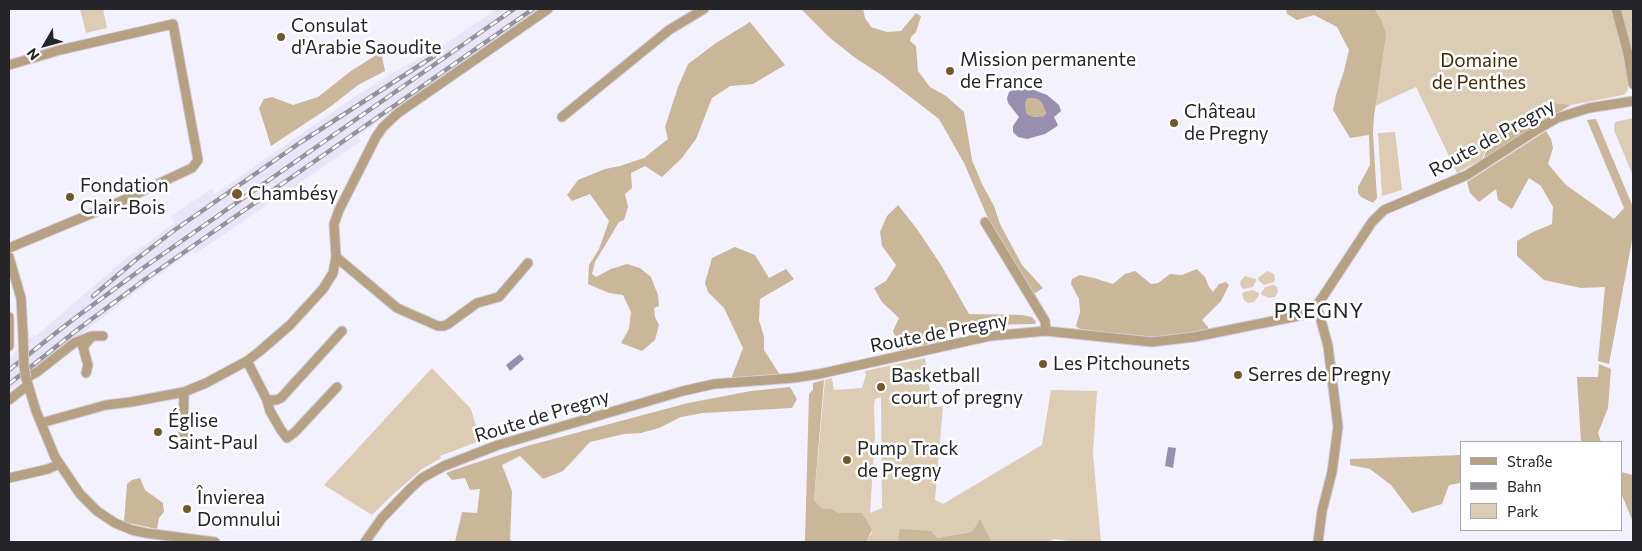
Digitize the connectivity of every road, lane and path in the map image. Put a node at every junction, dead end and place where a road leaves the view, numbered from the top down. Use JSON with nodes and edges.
{"nodes":[{"id":1,"x":548,"y":9,"type":"edge"},
{"id":2,"x":704,"y":9,"type":"edge"},
{"id":3,"x":1616,"y":9,"type":"edge"},
{"id":4,"x":9,"y":65,"type":"edge"},
{"id":5,"x":1633,"y":84,"type":"edge"},
{"id":6,"x":1633,"y":101,"type":"edge"},
{"id":7,"x":562,"y":117,"type":"dead end"},
{"id":8,"x":985,"y":222,"type":"dead end"},
{"id":9,"x":9,"y":248,"type":"edge"},
{"id":10,"x":9,"y":257,"type":"edge"},
{"id":11,"x":336,"y":257,"type":"junction"},
{"id":12,"x":528,"y":263,"type":"dead end"},
{"id":13,"x":12,"y":278,"type":"edge"},
{"id":14,"x":1315,"y":307,"type":"junction"},
{"id":15,"x":9,"y":318,"type":"edge"},
{"id":16,"x":342,"y":331,"type":"dead end"},
{"id":17,"x":1046,"y":331,"type":"junction"},
{"id":18,"x":92,"y":336,"type":"junction"},
{"id":19,"x":103,"y":336,"type":"dead end"},
{"id":20,"x":9,"y":346,"type":"edge"},
{"id":21,"x":247,"y":361,"type":"junction"},
{"id":22,"x":86,"y":373,"type":"dead end"},
{"id":23,"x":27,"y":382,"type":"junction"},
{"id":24,"x":337,"y":387,"type":"dead end"},
{"id":25,"x":184,"y":392,"type":"junction"},
{"id":26,"x":9,"y":400,"type":"edge"},
{"id":27,"x":267,"y":400,"type":"junction"},
{"id":28,"x":41,"y":423,"type":"junction"},
{"id":29,"x":183,"y":443,"type":"dead end"},
{"id":30,"x":58,"y":464,"type":"junction"},
{"id":31,"x":11,"y":477,"type":"edge"},
{"id":32,"x":185,"y":540,"type":"edge"},
{"id":33,"x":215,"y":542,"type":"edge"},
{"id":34,"x":365,"y":542,"type":"edge"},
{"id":35,"x":1318,"y":542,"type":"edge"}],
"edges":[{"from":1,"to":11,"type":"street"},
{"from":2,"to":7,"type":"street"},
{"from":3,"to":5,"type":"street"},
{"from":4,"to":9,"type":"street"},
{"from":6,"to":14,"type":"street","name":"Route de Pregny"},
{"from":8,"to":17,"type":"street"},
{"from":10,"to":13,"type":"street"},
{"from":11,"to":12,"type":"street"},
{"from":11,"to":21,"type":"street"},
{"from":13,"to":23,"type":"street","bridge":true},
{"from":14,"to":17,"type":"street","name":"Route de Pregny"},
{"from":14,"to":35,"type":"street"},
{"from":15,"to":20,"type":"street"},
{"from":16,"to":27,"type":"street"},
{"from":17,"to":34,"type":"street","name":"Route de Pregny"},
{"from":18,"to":19,"type":"street"},
{"from":18,"to":22,"type":"street"},
{"from":18,"to":23,"type":"street"},
{"from":21,"to":25,"type":"street"},
{"from":21,"to":27,"type":"street"},
{"from":23,"to":26,"type":"street"},
{"from":23,"to":28,"type":"street"},
{"from":24,"to":27,"type":"street"},
{"from":25,"to":28,"type":"street"},
{"from":25,"to":29,"type":"street"},
{"from":28,"to":30,"type":"street"},
{"from":30,"to":31,"type":"street"},
{"from":30,"to":32,"type":"street"},
{"from":32,"to":33,"type":"street"}]}
